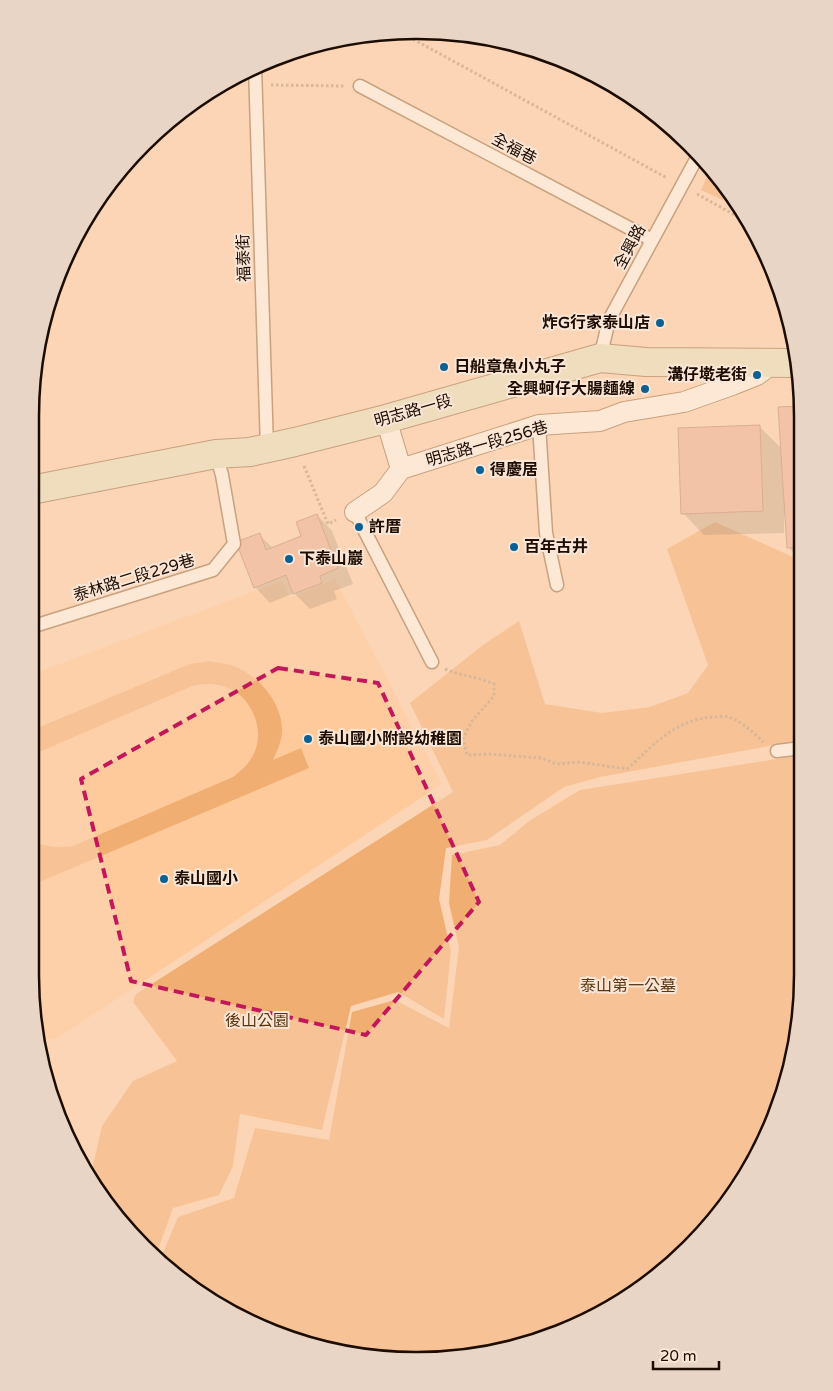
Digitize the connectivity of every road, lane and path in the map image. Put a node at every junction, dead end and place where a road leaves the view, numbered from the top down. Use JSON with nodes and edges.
{"nodes":[{"id":1,"x":413,"y":39,"type":"edge"},
{"id":2,"x":255,"y":75,"type":"edge"},
{"id":3,"x":256,"y":84,"type":"junction"},
{"id":4,"x":360,"y":86,"type":"joint"},
{"id":5,"x":695,"y":161,"type":"edge"},
{"id":6,"x":682,"y":186,"type":"junction"},
{"id":7,"x":737,"y":216,"type":"edge"},
{"id":8,"x":652,"y":240,"type":"junction"},
{"id":9,"x":600,"y":358,"type":"junction"},
{"id":10,"x":785,"y":363,"type":"edge"},
{"id":11,"x":386,"y":419,"type":"junction"},
{"id":12,"x":539,"y":425,"type":"junction"},
{"id":13,"x":294,"y":442,"type":"junction"},
{"id":14,"x":266,"y":448,"type":"junction"},
{"id":15,"x":216,"y":454,"type":"junction"},
{"id":16,"x":401,"y":469,"type":"junction"},
{"id":17,"x":39,"y":488,"type":"edge"},
{"id":18,"x":355,"y":512,"type":"junction"},
{"id":19,"x":557,"y":585,"type":"dead end"},
{"id":20,"x":39,"y":624,"type":"edge"},
{"id":21,"x":432,"y":662,"type":"joint"},
{"id":22,"x":794,"y":749,"type":"edge"},
{"id":23,"x":777,"y":750,"type":"joint"}],
"edges":[{"from":1,"to":6,"type":"path"},
{"from":2,"to":3,"type":"lane","name":"福泰街"},
{"from":3,"to":4,"type":"path"},
{"from":3,"to":14,"type":"lane","name":"福泰街"},
{"from":4,"to":8,"type":"lane","name":"全福巷"},
{"from":5,"to":6,"type":"lane","name":"全興路"},
{"from":6,"to":7,"type":"path"},
{"from":6,"to":8,"type":"lane","name":"全興路"},
{"from":8,"to":9,"type":"lane","name":"全興路"},
{"from":9,"to":10,"type":"main road","name":"明志路一段"},
{"from":9,"to":11,"type":"main road","name":"明志路一段"},
{"from":10,"to":12,"type":"street","name":"明志路一段256巷"},
{"from":11,"to":13,"type":"main road","name":"明志路一段"},
{"from":11,"to":16,"type":"street"},
{"from":12,"to":16,"type":"street","name":"明志路一段256巷"},
{"from":12,"to":19,"type":"lane"},
{"from":13,"to":14,"type":"main road","name":"明志路一段"},
{"from":13,"to":18,"type":"path"},
{"from":14,"to":15,"type":"main road","name":"明志路一段"},
{"from":15,"to":17,"type":"main road","name":"明志路一段"},
{"from":15,"to":20,"type":"lane","name":"泰林路二段229巷"},
{"from":16,"to":18,"type":"street"},
{"from":18,"to":21,"type":"lane"},
{"from":21,"to":23,"type":"path"},
{"from":22,"to":23,"type":"lane"}]}
